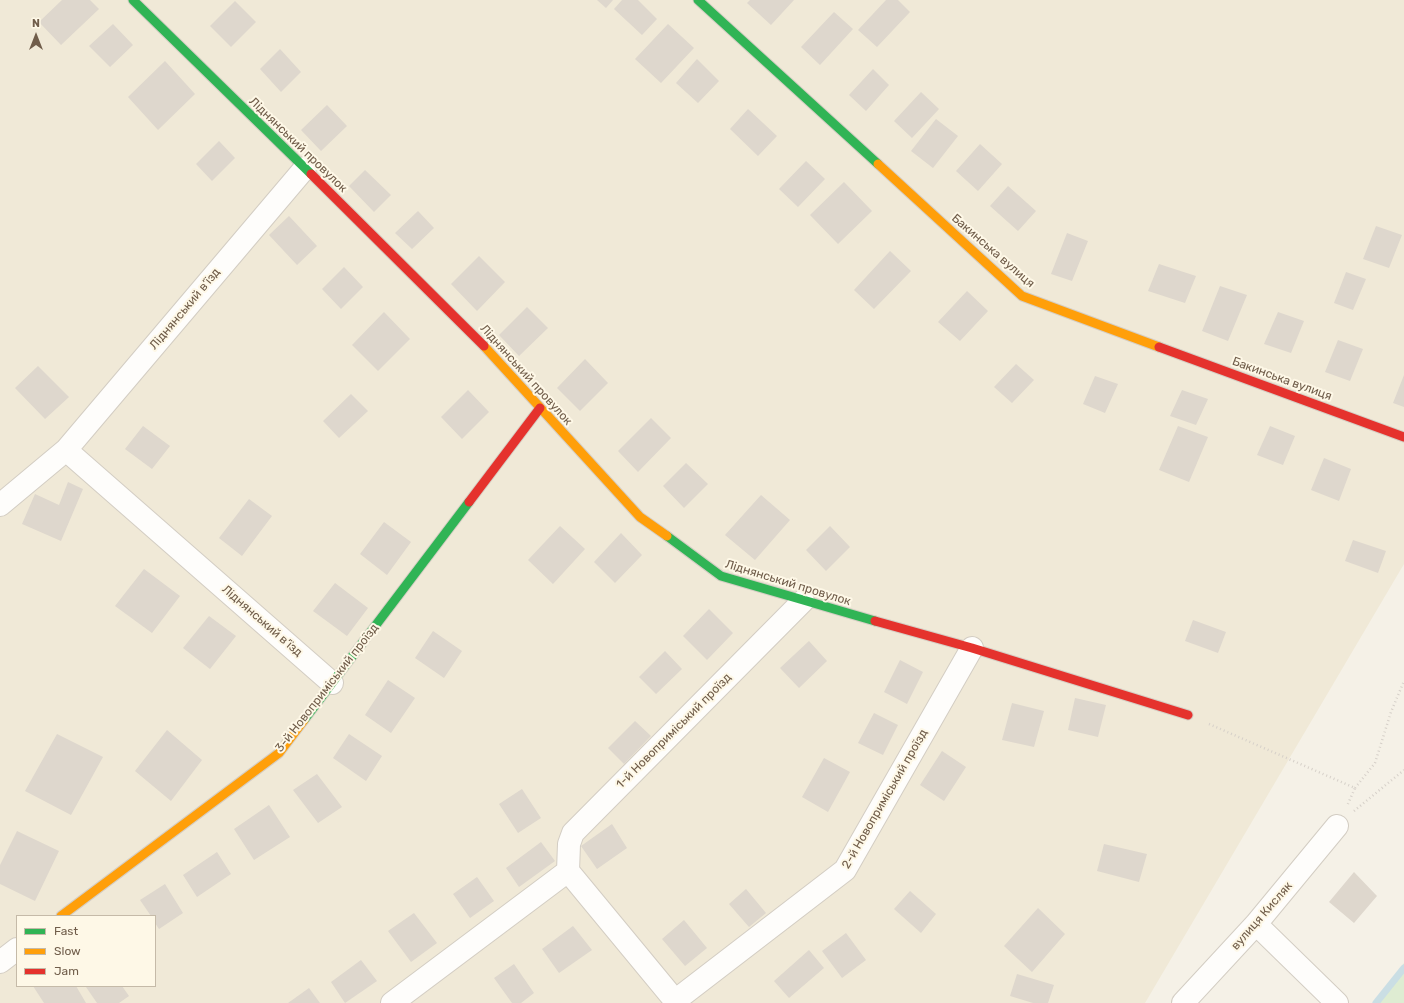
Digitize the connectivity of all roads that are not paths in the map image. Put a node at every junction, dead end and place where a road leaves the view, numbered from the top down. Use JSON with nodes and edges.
{"nodes":[{"id":1,"x":133,"y":0,"type":"edge"},
{"id":2,"x":698,"y":0,"type":"edge"},
{"id":3,"x":305,"y":168,"type":"junction"},
{"id":4,"x":540,"y":408,"type":"junction"},
{"id":5,"x":1404,"y":437,"type":"edge"},
{"id":6,"x":66,"y":450,"type":"junction"},
{"id":7,"x":0,"y":505,"type":"edge"},
{"id":8,"x":803,"y":601,"type":"junction"},
{"id":9,"x":972,"y":648,"type":"junction"},
{"id":10,"x":332,"y":683,"type":"junction"},
{"id":11,"x":1188,"y":715,"type":"road end"},
{"id":12,"x":1337,"y":826,"type":"road end"},
{"id":13,"x":568,"y":871,"type":"junction"},
{"id":14,"x":62,"y":915,"type":"edge"},
{"id":15,"x":1256,"y":924,"type":"junction"},
{"id":16,"x":16,"y":950,"type":"edge"},
{"id":17,"x":0,"y":962,"type":"edge"},
{"id":18,"x":677,"y":1001,"type":"edge"},
{"id":19,"x":392,"y":1003,"type":"edge"},
{"id":20,"x":1183,"y":1003,"type":"edge"},
{"id":21,"x":1337,"y":1003,"type":"edge"}],
"edges":[{"from":1,"to":3,"type":"street","name":"Ліднянський провулок"},
{"from":2,"to":5,"type":"street","name":"Бакинська вулиця"},
{"from":3,"to":4,"type":"street","name":"Ліднянський провулок"},
{"from":3,"to":6,"type":"street","name":"Ліднянський в’їзд"},
{"from":4,"to":8,"type":"street","name":"Ліднянський провулок"},
{"from":4,"to":10,"type":"street","name":"3-й Новоприміський проїзд"},
{"from":6,"to":7,"type":"street","name":"Ліднянський в’їзд"},
{"from":6,"to":10,"type":"street","name":"Ліднянський в’їзд"},
{"from":8,"to":9,"type":"street","name":"Ліднянський провулок"},
{"from":8,"to":13,"type":"street","name":"1-й Новоприміський проїзд"},
{"from":9,"to":11,"type":"street","name":"Ліднянський провулок"},
{"from":9,"to":18,"type":"street","name":"2-й Новоприміський проїзд"},
{"from":10,"to":14,"type":"street","name":"3-й Новоприміський проїзд"},
{"from":12,"to":15,"type":"street","name":"вулиця Кисляк"},
{"from":13,"to":18,"type":"street"},
{"from":13,"to":19,"type":"street"},
{"from":15,"to":20,"type":"street","name":"вулиця Кисляк"},
{"from":15,"to":21,"type":"street"},
{"from":16,"to":17,"type":"street"}]}
